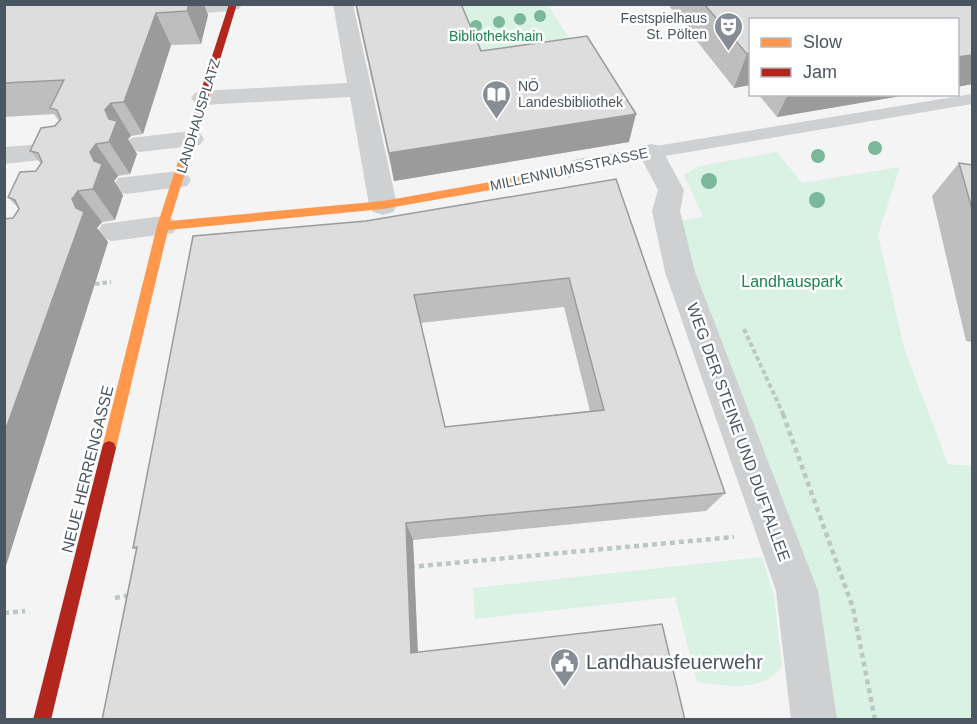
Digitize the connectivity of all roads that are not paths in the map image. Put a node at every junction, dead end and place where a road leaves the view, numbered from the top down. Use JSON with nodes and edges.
{"nodes":[{"id":1,"x":343,"y":4,"type":"edge"},
{"id":2,"x":232,"y":5,"type":"edge"},
{"id":3,"x":132,"y":8,"type":"edge"},
{"id":4,"x":109,"y":13,"type":"edge"},
{"id":5,"x":360,"y":89,"type":"junction"},
{"id":6,"x":203,"y":98,"type":"junction"},
{"id":7,"x":971,"y":101,"type":"edge"},
{"id":8,"x":191,"y":139,"type":"junction"},
{"id":9,"x":140,"y":144,"type":"dead end"},
{"id":10,"x":69,"y":150,"type":"edge"},
{"id":11,"x":651,"y":152,"type":"junction"},
{"id":12,"x":4,"y":156,"type":"edge"},
{"id":13,"x":568,"y":172,"type":"joint"},
{"id":14,"x":178,"y":180,"type":"junction"},
{"id":15,"x":127,"y":185,"type":"dead end"},
{"id":16,"x":383,"y":205,"type":"junction"},
{"id":17,"x":163,"y":226,"type":"junction"},
{"id":18,"x":112,"y":231,"type":"dead end"},
{"id":19,"x":42,"y":720,"type":"edge"},
{"id":20,"x":814,"y":720,"type":"edge"}],
"edges":[{"from":1,"to":5,"type":"street"},
{"from":2,"to":3,"type":"street"},
{"from":2,"to":6,"type":"street","name":"LANDHAUSPLATZ"},
{"from":3,"to":4,"type":"street"},
{"from":5,"to":6,"type":"street"},
{"from":5,"to":16,"type":"street"},
{"from":6,"to":8,"type":"street","name":"LANDHAUSPLATZ"},
{"from":7,"to":11,"type":"lane","name":"MILLENNIUMSSTRASSE"},
{"from":8,"to":9,"type":"street"},
{"from":8,"to":14,"type":"street","name":"LANDHAUSPLATZ"},
{"from":10,"to":12,"type":"street"},
{"from":11,"to":13,"type":"lane","name":"MILLENNIUMSSTRASSE"},
{"from":11,"to":20,"type":"street","name":"WEG DER STEINE UND DUFTALLEE"},
{"from":13,"to":16,"type":"street","name":"MILLENNIUMSSTRASSE"},
{"from":14,"to":15,"type":"street"},
{"from":14,"to":17,"type":"street","name":"LANDHAUSPLATZ"},
{"from":16,"to":17,"type":"street","name":"MILLENNIUMSSTRASSE"},
{"from":17,"to":18,"type":"street"},
{"from":17,"to":19,"type":"street","name":"NEUE HERRENGASSE"}]}
